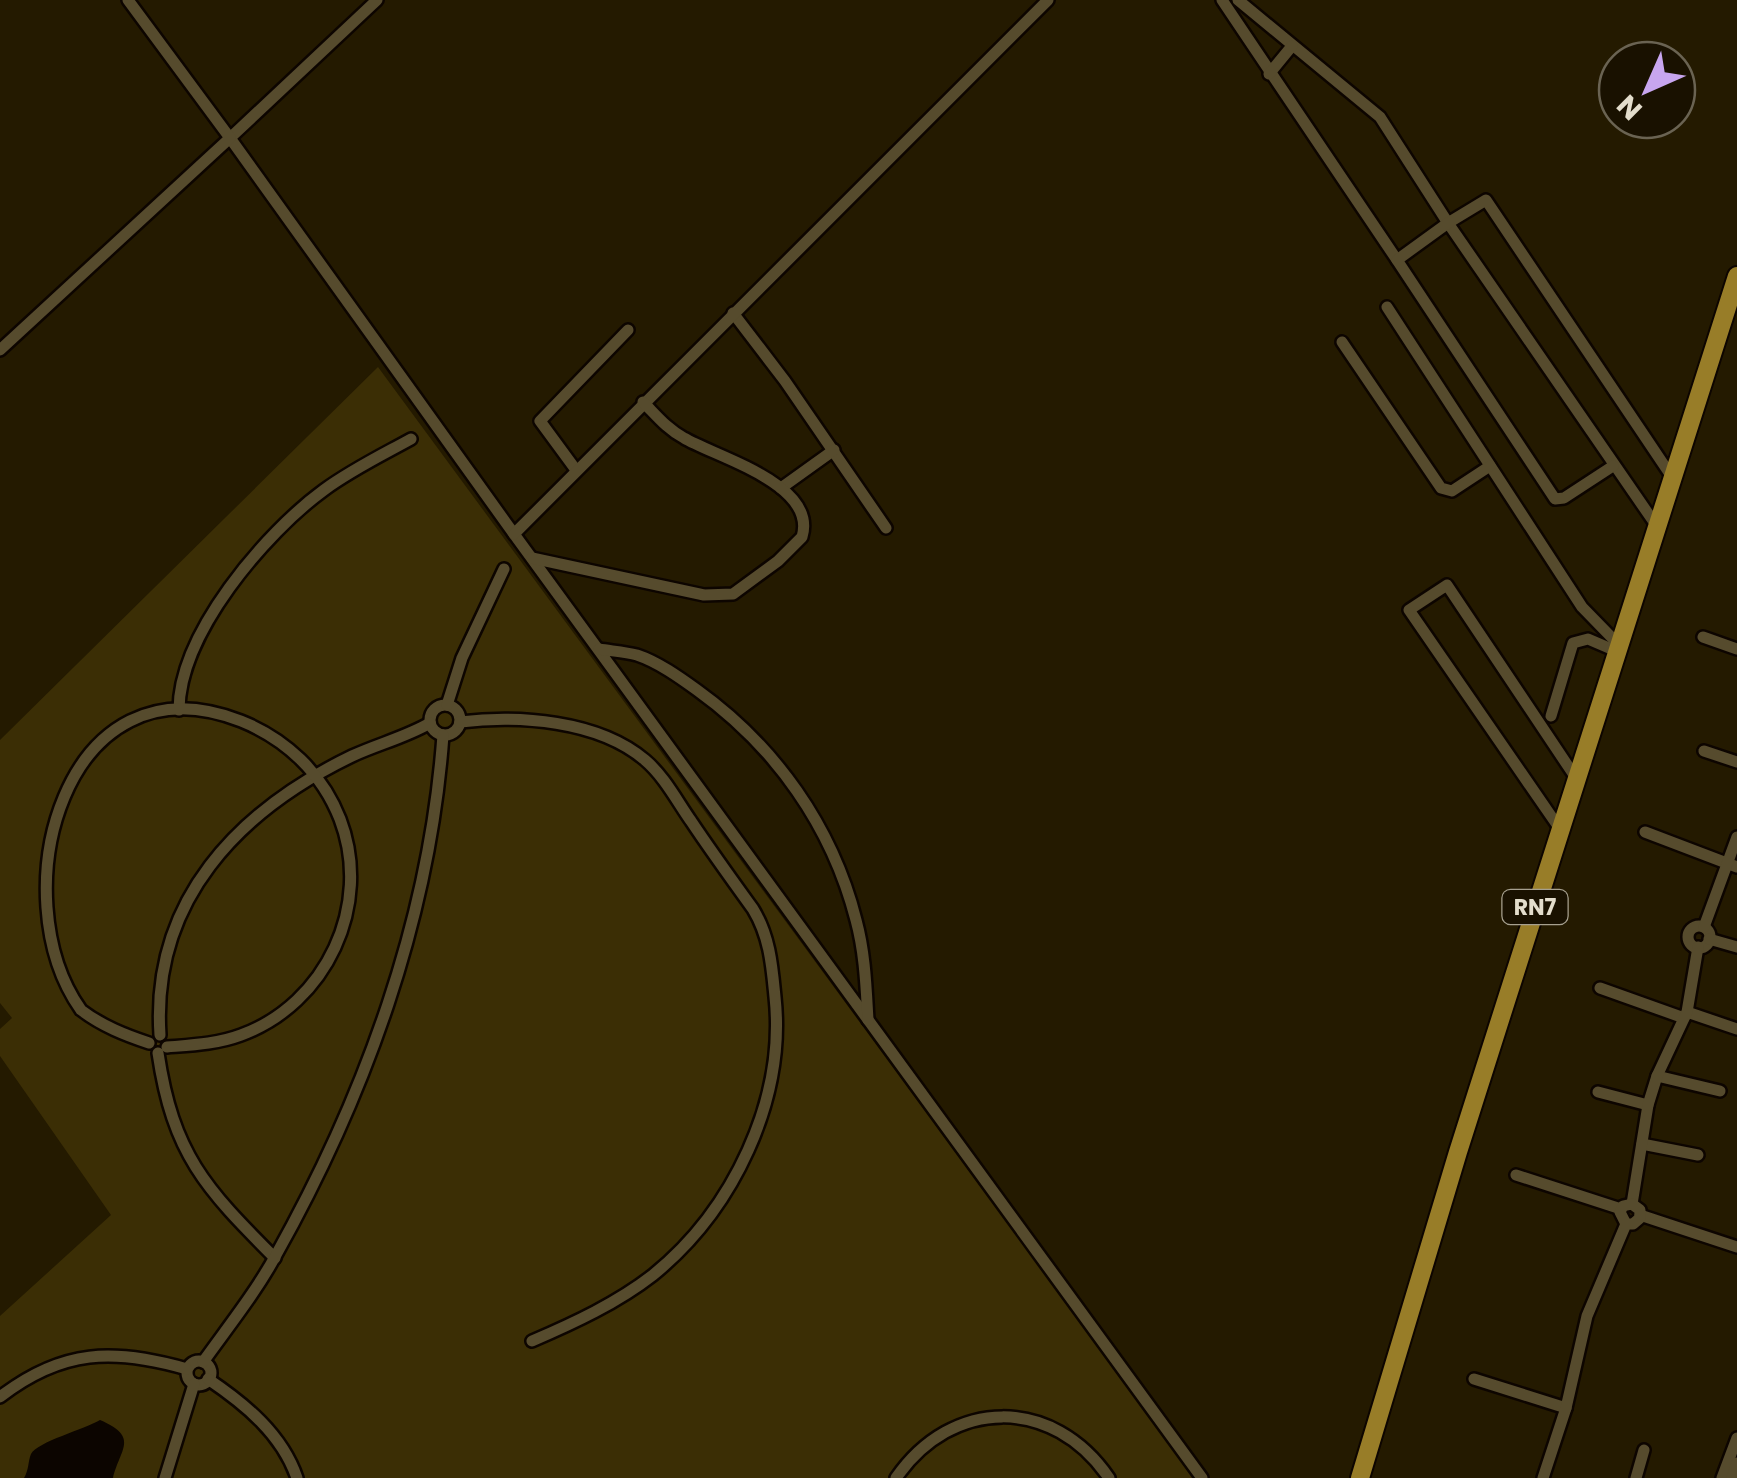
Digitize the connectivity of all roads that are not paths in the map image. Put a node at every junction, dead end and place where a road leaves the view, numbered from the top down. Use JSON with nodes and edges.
{"nodes":[{"id":1,"x":128,"y":0,"type":"edge"},
{"id":2,"x":376,"y":0,"type":"edge"},
{"id":3,"x":1048,"y":0,"type":"edge"},
{"id":4,"x":1222,"y":0,"type":"edge"},
{"id":5,"x":1238,"y":0,"type":"edge"},
{"id":6,"x":1292,"y":46,"type":"junction"},
{"id":7,"x":1269,"y":74,"type":"junction"},
{"id":8,"x":230,"y":138,"type":"junction"},
{"id":9,"x":1448,"y":223,"type":"junction"},
{"id":10,"x":1397,"y":260,"type":"junction"},
{"id":11,"x":1737,"y":276,"type":"edge"},
{"id":12,"x":1386,"y":306,"type":"dead end"},
{"id":13,"x":733,"y":313,"type":"junction"},
{"id":14,"x":628,"y":330,"type":"dead end"},
{"id":15,"x":1342,"y":342,"type":"dead end"},
{"id":16,"x":0,"y":350,"type":"edge"},
{"id":17,"x":642,"y":402,"type":"junction"},
{"id":18,"x":411,"y":439,"type":"dead end"},
{"id":19,"x":834,"y":450,"type":"junction"},
{"id":20,"x":1490,"y":466,"type":"junction"},
{"id":21,"x":1613,"y":466,"type":"junction"},
{"id":22,"x":576,"y":470,"type":"junction"},
{"id":23,"x":1672,"y":477,"type":"junction"},
{"id":24,"x":780,"y":488,"type":"junction"},
{"id":25,"x":1656,"y":525,"type":"junction"},
{"id":26,"x":886,"y":528,"type":"dead end"},
{"id":27,"x":514,"y":534,"type":"junction"},
{"id":28,"x":532,"y":558,"type":"junction"},
{"id":29,"x":504,"y":569,"type":"dead end"},
{"id":30,"x":1703,"y":638,"type":"dead end"},
{"id":31,"x":1617,"y":648,"type":"junction"},
{"id":32,"x":599,"y":649,"type":"junction"},
{"id":33,"x":1737,"y":649,"type":"edge"},
{"id":34,"x":448,"y":705,"type":"junction"},
{"id":35,"x":179,"y":710,"type":"junction"},
{"id":36,"x":1551,"y":716,"type":"dead end"},
{"id":37,"x":460,"y":722,"type":"junction"},
{"id":38,"x":430,"y":723,"type":"junction"},
{"id":39,"x":443,"y":735,"type":"junction"},
{"id":40,"x":79,"y":746,"type":"dead end"},
{"id":41,"x":1704,"y":751,"type":"dead end"},
{"id":42,"x":1737,"y":762,"type":"edge"},
{"id":43,"x":316,"y":775,"type":"junction"},
{"id":44,"x":1576,"y":778,"type":"junction"},
{"id":45,"x":1560,"y":829,"type":"junction"},
{"id":46,"x":1645,"y":832,"type":"dead end"},
{"id":47,"x":1737,"y":838,"type":"edge"},
{"id":48,"x":1733,"y":866,"type":"edge"},
{"id":49,"x":1706,"y":933,"type":"junction"},
{"id":50,"x":1698,"y":948,"type":"junction"},
{"id":51,"x":1737,"y":948,"type":"edge"},
{"id":52,"x":54,"y":984,"type":"dead end"},
{"id":53,"x":1600,"y":988,"type":"dead end"},
{"id":54,"x":1685,"y":1015,"type":"junction"},
{"id":55,"x":868,"y":1020,"type":"junction"},
{"id":56,"x":1737,"y":1030,"type":"edge"},
{"id":57,"x":159,"y":1045,"type":"junction"},
{"id":58,"x":1657,"y":1076,"type":"junction"},
{"id":59,"x":1720,"y":1091,"type":"dead end"},
{"id":60,"x":1598,"y":1092,"type":"dead end"},
{"id":61,"x":1648,"y":1106,"type":"junction"},
{"id":62,"x":1642,"y":1144,"type":"junction"},
{"id":63,"x":1698,"y":1155,"type":"dead end"},
{"id":64,"x":1516,"y":1174,"type":"dead end"},
{"id":65,"x":1626,"y":1206,"type":"junction"},
{"id":66,"x":1640,"y":1216,"type":"junction"},
{"id":67,"x":1626,"y":1224,"type":"junction"},
{"id":68,"x":1737,"y":1246,"type":"edge"},
{"id":69,"x":274,"y":1258,"type":"junction"},
{"id":70,"x":532,"y":1341,"type":"dead end"},
{"id":71,"x":203,"y":1362,"type":"junction"},
{"id":72,"x":187,"y":1370,"type":"junction"},
{"id":73,"x":208,"y":1379,"type":"junction"},
{"id":74,"x":1474,"y":1379,"type":"dead end"},
{"id":75,"x":194,"y":1384,"type":"junction"},
{"id":76,"x":0,"y":1397,"type":"edge"},
{"id":77,"x":1566,"y":1408,"type":"junction"},
{"id":78,"x":1737,"y":1438,"type":"edge"},
{"id":79,"x":1644,"y":1450,"type":"dead end"},
{"id":80,"x":1737,"y":1463,"type":"edge"},
{"id":81,"x":165,"y":1478,"type":"edge"},
{"id":82,"x":297,"y":1478,"type":"edge"},
{"id":83,"x":896,"y":1478,"type":"edge"},
{"id":84,"x":1109,"y":1478,"type":"edge"},
{"id":85,"x":1202,"y":1478,"type":"edge"},
{"id":86,"x":1360,"y":1478,"type":"edge"},
{"id":87,"x":1543,"y":1478,"type":"edge"},
{"id":88,"x":1636,"y":1478,"type":"edge"},
{"id":89,"x":1722,"y":1478,"type":"edge"},
{"id":90,"x":1732,"y":1478,"type":"edge"}],
"edges":[{"from":1,"to":8,"type":"street"},
{"from":2,"to":8,"type":"street"},
{"from":3,"to":13,"type":"street"},
{"from":4,"to":7,"type":"street"},
{"from":5,"to":6,"type":"street"},
{"from":6,"to":7,"type":"street"},
{"from":6,"to":9,"type":"street"},
{"from":7,"to":10,"type":"street"},
{"from":8,"to":16,"type":"street"},
{"from":8,"to":27,"type":"street"},
{"from":9,"to":10,"type":"street"},
{"from":9,"to":21,"type":"street"},
{"from":9,"to":23,"type":"street"},
{"from":10,"to":21,"type":"street"},
{"from":11,"to":23,"type":"main road","number":"RN7"},
{"from":12,"to":20,"type":"street"},
{"from":13,"to":17,"type":"street"},
{"from":13,"to":19,"type":"street"},
{"from":14,"to":22,"type":"street"},
{"from":15,"to":20,"type":"street"},
{"from":17,"to":22,"type":"street"},
{"from":17,"to":24,"type":"street"},
{"from":18,"to":35,"type":"street"},
{"from":19,"to":24,"type":"street"},
{"from":19,"to":26,"type":"street"},
{"from":20,"to":31,"type":"street"},
{"from":21,"to":25,"type":"street"},
{"from":22,"to":27,"type":"street"},
{"from":23,"to":25,"type":"main road","number":"RN7"},
{"from":24,"to":28,"type":"street"},
{"from":25,"to":31,"type":"main road","number":"RN7"},
{"from":27,"to":28,"type":"street"},
{"from":28,"to":32,"type":"street"},
{"from":29,"to":34,"type":"street"},
{"from":30,"to":33,"type":"street"},
{"from":31,"to":36,"type":"street"},
{"from":31,"to":44,"type":"main road","number":"RN7"},
{"from":32,"to":55,"type":"street"},
{"from":32,"to":55,"type":"street"},
{"from":34,"to":37,"type":"street"},
{"from":34,"to":38,"type":"street"},
{"from":35,"to":40,"type":"street"},
{"from":35,"to":43,"type":"street"},
{"from":37,"to":39,"type":"street"},
{"from":37,"to":70,"type":"street"},
{"from":38,"to":39,"type":"street"},
{"from":38,"to":43,"type":"street"},
{"from":39,"to":69,"type":"street"},
{"from":41,"to":42,"type":"street"},
{"from":43,"to":57,"type":"street"},
{"from":43,"to":57,"type":"street"},
{"from":44,"to":45,"type":"main road","number":"RN7"},
{"from":44,"to":45,"type":"street"},
{"from":45,"to":86,"type":"main road","number":"RN7"},
{"from":46,"to":48,"type":"street"},
{"from":47,"to":48,"type":"street"},
{"from":48,"to":49,"type":"street"},
{"from":49,"to":50,"type":"street"},
{"from":49,"to":50,"type":"street"},
{"from":49,"to":51,"type":"street"},
{"from":50,"to":54,"type":"street"},
{"from":52,"to":57,"type":"street"},
{"from":53,"to":54,"type":"street"},
{"from":54,"to":56,"type":"street"},
{"from":54,"to":58,"type":"street"},
{"from":55,"to":85,"type":"street"},
{"from":57,"to":69,"type":"street"},
{"from":58,"to":59,"type":"street"},
{"from":58,"to":61,"type":"street"},
{"from":60,"to":61,"type":"street"},
{"from":61,"to":62,"type":"street"},
{"from":62,"to":63,"type":"street"},
{"from":62,"to":65,"type":"street"},
{"from":64,"to":65,"type":"street"},
{"from":65,"to":66,"type":"street"},
{"from":65,"to":67,"type":"street"},
{"from":66,"to":67,"type":"street"},
{"from":66,"to":68,"type":"street"},
{"from":67,"to":77,"type":"street"},
{"from":69,"to":71,"type":"street"},
{"from":71,"to":72,"type":"street"},
{"from":71,"to":73,"type":"street"},
{"from":72,"to":75,"type":"street"},
{"from":72,"to":76,"type":"street"},
{"from":73,"to":75,"type":"street"},
{"from":73,"to":82,"type":"street"},
{"from":74,"to":77,"type":"street"},
{"from":75,"to":81,"type":"street"},
{"from":77,"to":87,"type":"street"},
{"from":78,"to":89,"type":"street"},
{"from":79,"to":88,"type":"street"},
{"from":80,"to":90,"type":"street"},
{"from":83,"to":84,"type":"street"}]}
